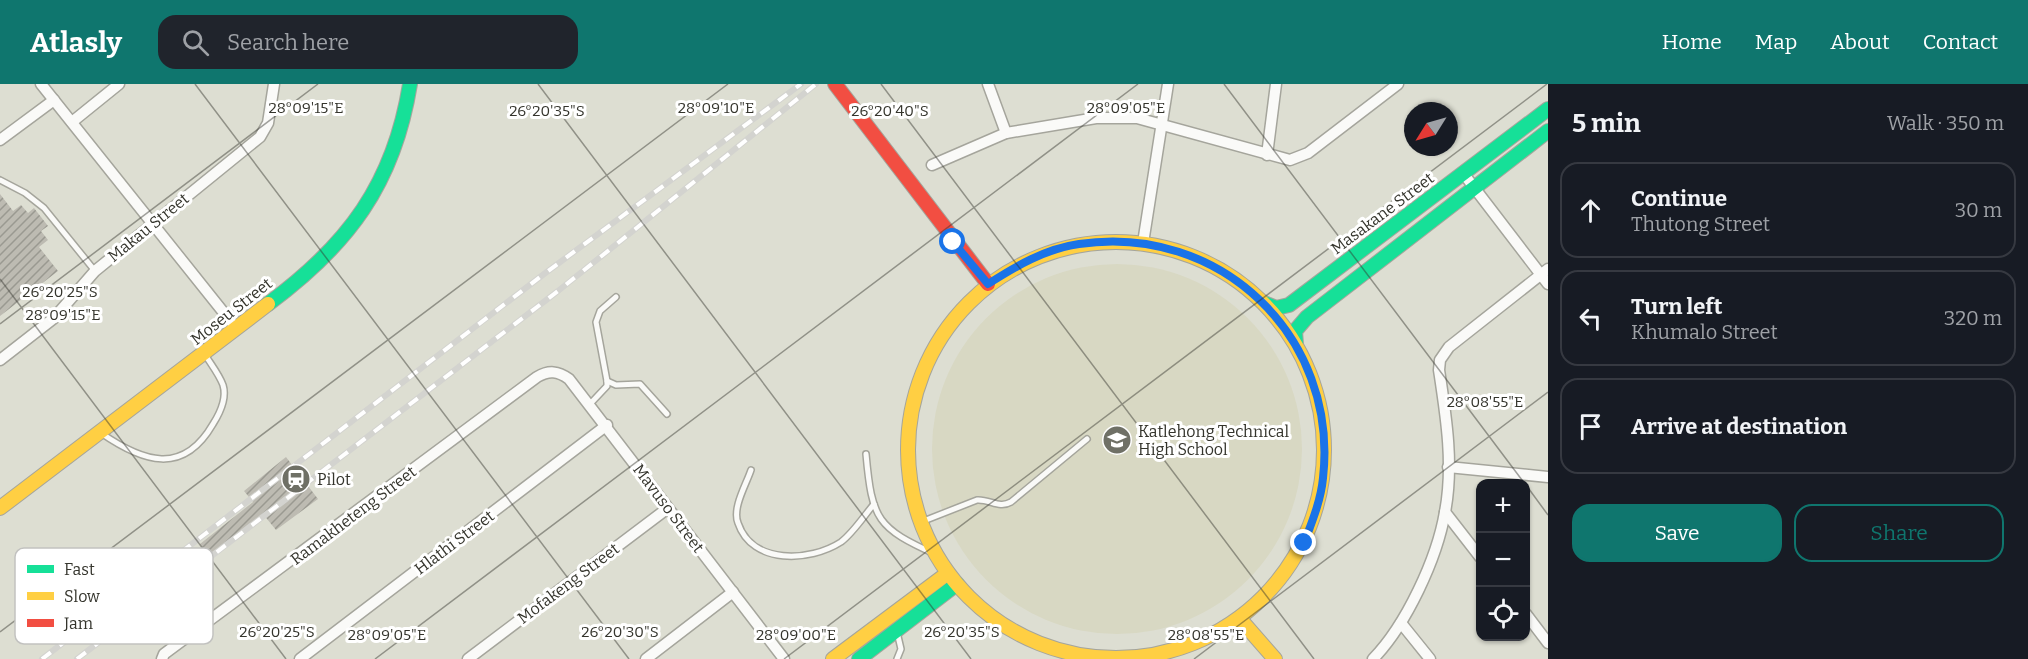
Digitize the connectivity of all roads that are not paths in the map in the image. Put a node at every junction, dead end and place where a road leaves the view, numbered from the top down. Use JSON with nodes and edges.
{"nodes":[{"id":1,"x":41,"y":84,"type":"edge"},
{"id":2,"x":119,"y":84,"type":"edge"},
{"id":3,"x":274,"y":84,"type":"edge"},
{"id":4,"x":410,"y":84,"type":"edge"},
{"id":5,"x":988,"y":84,"type":"edge"},
{"id":6,"x":1168,"y":84,"type":"edge"},
{"id":7,"x":1276,"y":84,"type":"edge"},
{"id":8,"x":1398,"y":84,"type":"edge"},
{"id":9,"x":836,"y":85,"type":"edge"},
{"id":10,"x":1382,"y":90,"type":"edge"},
{"id":11,"x":54,"y":100,"type":"junction"},
{"id":12,"x":1548,"y":109,"type":"edge"},
{"id":13,"x":72,"y":122,"type":"junction"},
{"id":14,"x":1162,"y":125,"type":"junction"},
{"id":15,"x":1548,"y":131,"type":"edge"},
{"id":16,"x":1006,"y":133,"type":"junction"},
{"id":17,"x":0,"y":140,"type":"edge"},
{"id":18,"x":1267,"y":154,"type":"junction"},
{"id":19,"x":932,"y":165,"type":"dead end"},
{"id":20,"x":1463,"y":173,"type":"junction"},
{"id":21,"x":0,"y":180,"type":"edge"},
{"id":22,"x":1474,"y":187,"type":"junction"},
{"id":23,"x":152,"y":224,"type":"junction"},
{"id":24,"x":1143,"y":243,"type":"junction"},
{"id":25,"x":95,"y":271,"type":"junction"},
{"id":26,"x":1544,"y":272,"type":"edge"},
{"id":27,"x":988,"y":284,"type":"junction"},
{"id":28,"x":1548,"y":284,"type":"edge"},
{"id":29,"x":616,"y":297,"type":"dead end"},
{"id":30,"x":1262,"y":301,"type":"junction"},
{"id":31,"x":236,"y":328,"type":"junction"},
{"id":32,"x":1299,"y":349,"type":"junction"},
{"id":33,"x":204,"y":353,"type":"junction"},
{"id":34,"x":0,"y":360,"type":"edge"},
{"id":35,"x":545,"y":372,"type":"joint"},
{"id":36,"x":608,"y":381,"type":"junction"},
{"id":37,"x":590,"y":404,"type":"junction"},
{"id":38,"x":667,"y":414,"type":"dead end"},
{"id":39,"x":607,"y":425,"type":"junction"},
{"id":40,"x":99,"y":432,"type":"junction"},
{"id":41,"x":1087,"y":439,"type":"dead end"},
{"id":42,"x":866,"y":454,"type":"dead end"},
{"id":43,"x":1449,"y":467,"type":"junction"},
{"id":44,"x":751,"y":471,"type":"dead end"},
{"id":45,"x":1548,"y":477,"type":"edge"},
{"id":46,"x":874,"y":504,"type":"junction"},
{"id":47,"x":0,"y":508,"type":"edge"},
{"id":48,"x":668,"y":508,"type":"junction"},
{"id":49,"x":1446,"y":512,"type":"junction"},
{"id":50,"x":921,"y":522,"type":"junction"},
{"id":51,"x":1476,"y":551,"type":"edge"},
{"id":52,"x":937,"y":555,"type":"junction"},
{"id":53,"x":953,"y":578,"type":"junction"},
{"id":54,"x":733,"y":592,"type":"junction"},
{"id":55,"x":213,"y":618,"type":"edge"},
{"id":56,"x":1240,"y":619,"type":"junction"},
{"id":57,"x":1530,"y":619,"type":"edge"},
{"id":58,"x":1401,"y":623,"type":"junction"},
{"id":59,"x":896,"y":631,"type":"junction"},
{"id":60,"x":1548,"y":643,"type":"edge"},
{"id":61,"x":178,"y":644,"type":"edge"},
{"id":62,"x":1093,"y":658,"type":"edge"},
{"id":63,"x":162,"y":659,"type":"edge"},
{"id":64,"x":300,"y":659,"type":"edge"},
{"id":65,"x":468,"y":659,"type":"edge"},
{"id":66,"x":646,"y":659,"type":"edge"},
{"id":67,"x":784,"y":659,"type":"edge"},
{"id":68,"x":833,"y":659,"type":"edge"},
{"id":69,"x":859,"y":659,"type":"edge"},
{"id":70,"x":897,"y":659,"type":"edge"},
{"id":71,"x":1275,"y":659,"type":"edge"},
{"id":72,"x":1373,"y":659,"type":"edge"},
{"id":73,"x":1430,"y":659,"type":"edge"}],
"edges":[{"from":1,"to":11,"type":"street"},
{"from":2,"to":13,"type":"street"},
{"from":3,"to":23,"type":"street","name":"Makau Street"},
{"from":4,"to":31,"type":"street","name":"Moseu Street"},
{"from":5,"to":16,"type":"street"},
{"from":6,"to":14,"type":"street"},
{"from":7,"to":18,"type":"street"},
{"from":8,"to":10,"type":"street"},
{"from":9,"to":27,"type":"street"},
{"from":10,"to":18,"type":"street"},
{"from":11,"to":13,"type":"street"},
{"from":11,"to":17,"type":"street"},
{"from":12,"to":20,"type":"street","name":"Masakane Street"},
{"from":13,"to":23,"type":"street"},
{"from":14,"to":16,"type":"street"},
{"from":14,"to":18,"type":"street"},
{"from":14,"to":24,"type":"street"},
{"from":15,"to":22,"type":"street"},
{"from":16,"to":19,"type":"street"},
{"from":20,"to":22,"type":"street"},
{"from":20,"to":30,"type":"street","name":"Masakane Street"},
{"from":21,"to":25,"type":"lane"},
{"from":22,"to":26,"type":"street"},
{"from":22,"to":32,"type":"street"},
{"from":23,"to":25,"type":"street","name":"Makau Street"},
{"from":23,"to":31,"type":"street"},
{"from":24,"to":27,"type":"street"},
{"from":24,"to":30,"type":"street"},
{"from":25,"to":34,"type":"street","name":"Makau Street"},
{"from":26,"to":28,"type":"street"},
{"from":26,"to":43,"type":"street"},
{"from":27,"to":50,"type":"street"},
{"from":29,"to":36,"type":"lane"},
{"from":30,"to":32,"type":"street"},
{"from":31,"to":33,"type":"street","name":"Moseu Street"},
{"from":32,"to":56,"type":"street"},
{"from":33,"to":40,"type":"street","name":"Moseu Street"},
{"from":33,"to":40,"type":"lane"},
{"from":35,"to":37,"type":"street","name":"Mavuso Street"},
{"from":35,"to":55,"type":"street","name":"Ramakheteng Street"},
{"from":36,"to":37,"type":"lane"},
{"from":36,"to":38,"type":"lane"},
{"from":37,"to":39,"type":"street","name":"Mavuso Street"},
{"from":39,"to":48,"type":"street","name":"Mavuso Street"},
{"from":39,"to":64,"type":"street","name":"Hlathi Street"},
{"from":40,"to":47,"type":"street","name":"Moseu Street"},
{"from":41,"to":50,"type":"lane"},
{"from":42,"to":46,"type":"lane"},
{"from":43,"to":45,"type":"street"},
{"from":43,"to":49,"type":"street"},
{"from":44,"to":46,"type":"lane"},
{"from":46,"to":52,"type":"lane"},
{"from":48,"to":54,"type":"street","name":"Mavuso Street"},
{"from":48,"to":65,"type":"street","name":"Mofakeng Street"},
{"from":49,"to":51,"type":"street"},
{"from":49,"to":58,"type":"street"},
{"from":50,"to":52,"type":"street"},
{"from":52,"to":53,"type":"street"},
{"from":53,"to":59,"type":"street"},
{"from":53,"to":62,"type":"street"},
{"from":53,"to":68,"type":"street"},
{"from":54,"to":66,"type":"street"},
{"from":54,"to":67,"type":"street","name":"Mavuso Street"},
{"from":56,"to":62,"type":"street"},
{"from":56,"to":71,"type":"street"},
{"from":57,"to":60,"type":"street"},
{"from":58,"to":72,"type":"street"},
{"from":58,"to":73,"type":"street"},
{"from":59,"to":69,"type":"street"},
{"from":59,"to":70,"type":"lane"},
{"from":61,"to":63,"type":"street","name":"Ramakheteng Street"}]}
